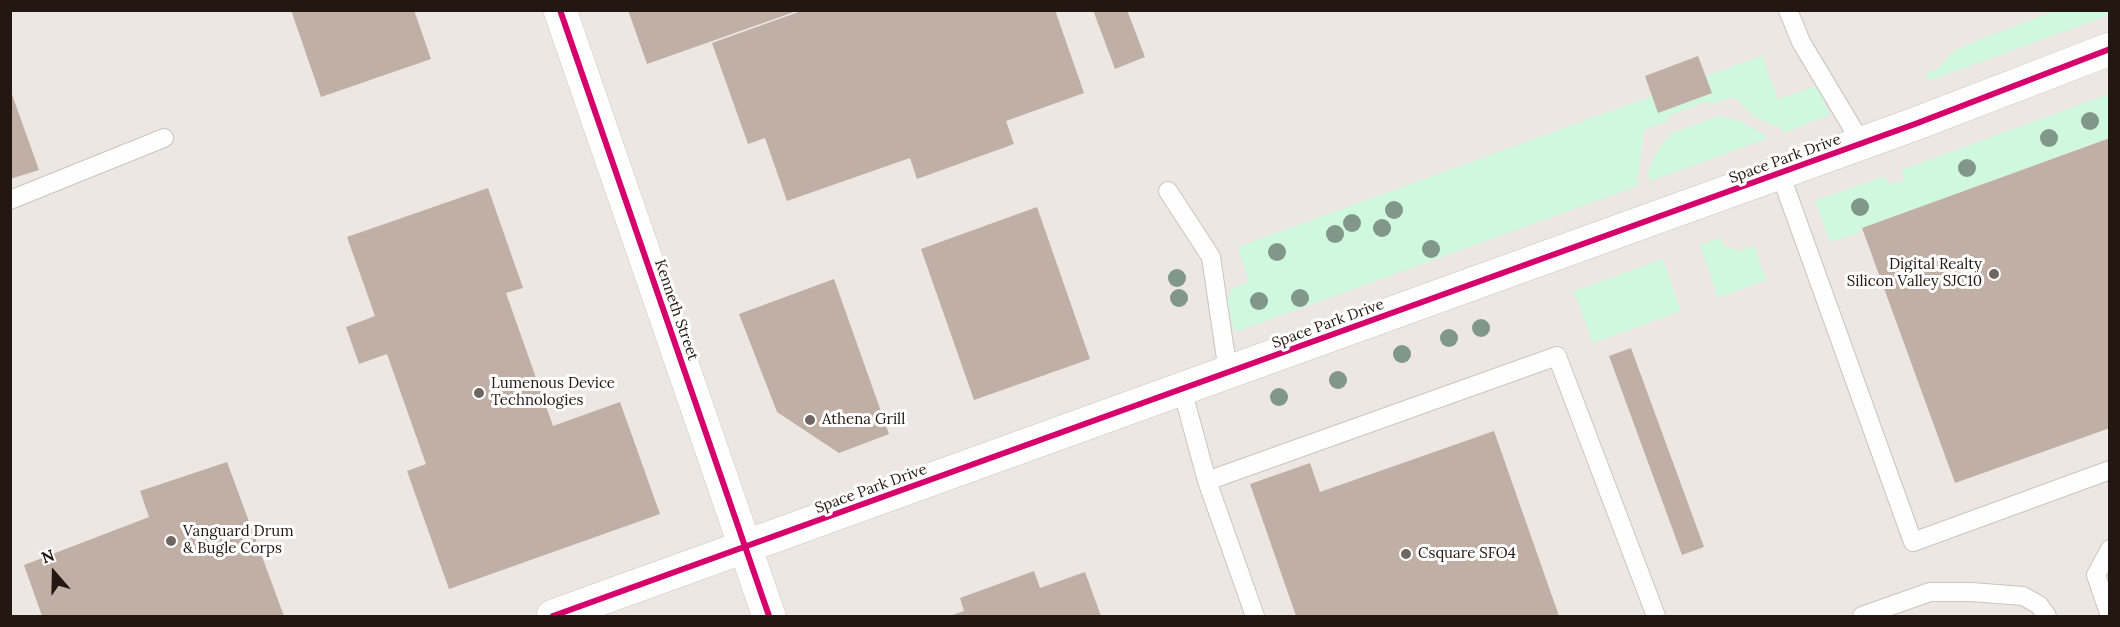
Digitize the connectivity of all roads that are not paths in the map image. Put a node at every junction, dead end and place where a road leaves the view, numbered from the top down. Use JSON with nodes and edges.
{"nodes":[{"id":1,"x":560,"y":10,"type":"edge"},
{"id":2,"x":1788,"y":10,"type":"edge"},
{"id":3,"x":2109,"y":49,"type":"edge"},
{"id":4,"x":164,"y":138,"type":"dead end"},
{"id":5,"x":1862,"y":144,"type":"junction"},
{"id":6,"x":1780,"y":173,"type":"junction"},
{"id":7,"x":1168,"y":191,"type":"dead end"},
{"id":8,"x":10,"y":200,"type":"edge"},
{"id":9,"x":1228,"y":372,"type":"junction"},
{"id":10,"x":1182,"y":389,"type":"junction"},
{"id":11,"x":2109,"y":470,"type":"edge"},
{"id":12,"x":1207,"y":481,"type":"junction"},
{"id":13,"x":745,"y":547,"type":"junction"},
{"id":14,"x":2109,"y":549,"type":"edge"},
{"id":15,"x":553,"y":616,"type":"edge"},
{"id":16,"x":769,"y":616,"type":"edge"},
{"id":17,"x":1255,"y":616,"type":"edge"},
{"id":18,"x":1656,"y":616,"type":"edge"},
{"id":19,"x":1862,"y":616,"type":"edge"},
{"id":20,"x":2048,"y":616,"type":"edge"},
{"id":21,"x":2109,"y":616,"type":"edge"}],
"edges":[{"from":1,"to":13,"type":"street","name":"Kenneth Street"},
{"from":2,"to":5,"type":"lane"},
{"from":3,"to":5,"type":"street","name":"Space Park Drive"},
{"from":4,"to":8,"type":"lane"},
{"from":5,"to":6,"type":"street","name":"Space Park Drive"},
{"from":6,"to":9,"type":"street","name":"Space Park Drive"},
{"from":6,"to":11,"type":"lane"},
{"from":7,"to":9,"type":"lane"},
{"from":9,"to":10,"type":"street","name":"Space Park Drive"},
{"from":10,"to":12,"type":"lane"},
{"from":10,"to":13,"type":"street","name":"Space Park Drive"},
{"from":12,"to":17,"type":"lane"},
{"from":12,"to":18,"type":"lane"},
{"from":13,"to":15,"type":"street","name":"Space Park Drive"},
{"from":13,"to":16,"type":"street","name":"Kenneth Street"},
{"from":14,"to":21,"type":"lane"},
{"from":19,"to":20,"type":"lane"}]}
